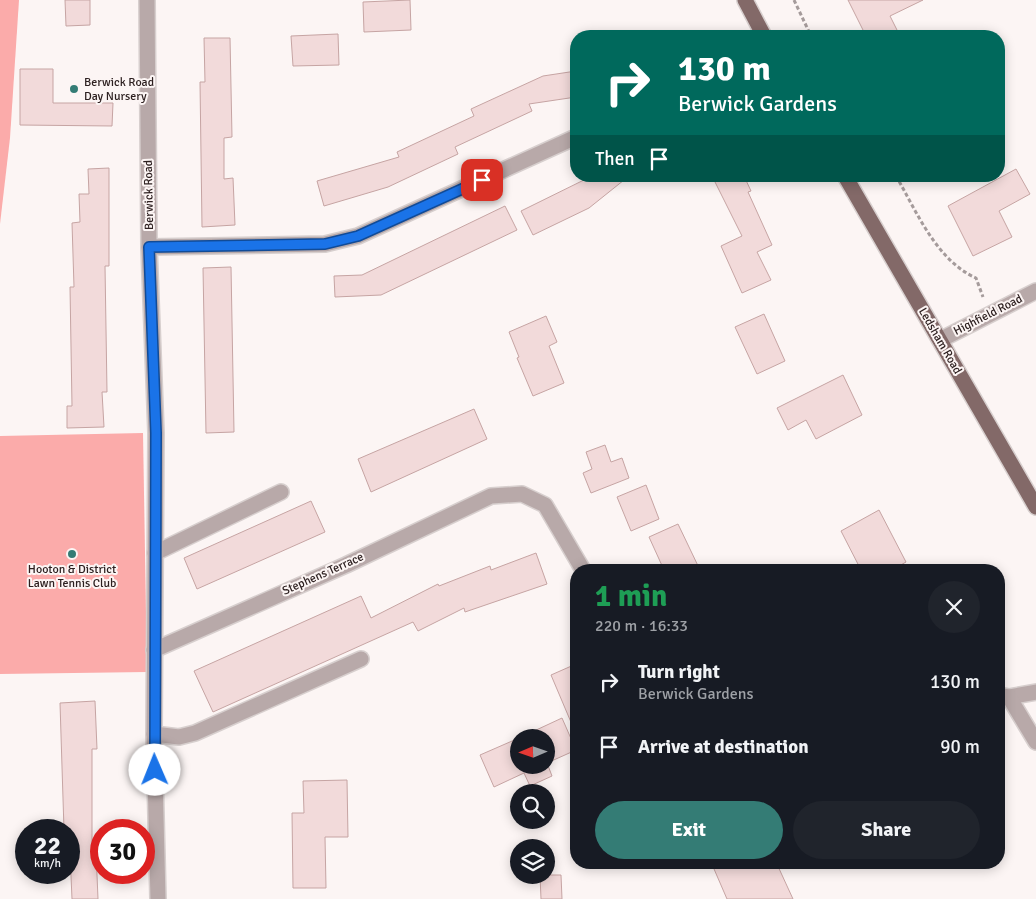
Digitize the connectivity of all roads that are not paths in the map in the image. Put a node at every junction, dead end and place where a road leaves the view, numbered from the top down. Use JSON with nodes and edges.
{"nodes":[{"id":1,"x":147,"y":0,"type":"edge"},
{"id":2,"x":746,"y":0,"type":"edge"},
{"id":3,"x":761,"y":30,"type":"edge"},
{"id":4,"x":570,"y":140,"type":"edge"},
{"id":5,"x":848,"y":182,"type":"edge"},
{"id":6,"x":149,"y":247,"type":"junction"},
{"id":7,"x":1036,"y":291,"type":"edge"},
{"id":8,"x":940,"y":340,"type":"junction"},
{"id":9,"x":280,"y":492,"type":"dead end"},
{"id":10,"x":1036,"y":507,"type":"edge"},
{"id":11,"x":155,"y":553,"type":"junction"},
{"id":12,"x":579,"y":564,"type":"edge"},
{"id":13,"x":154,"y":650,"type":"junction"},
{"id":14,"x":361,"y":659,"type":"dead end"},
{"id":15,"x":1036,"y":692,"type":"edge"},
{"id":16,"x":1005,"y":696,"type":"edge"},
{"id":17,"x":1005,"y":697,"type":"edge"},
{"id":18,"x":154,"y":734,"type":"junction"},
{"id":19,"x":1036,"y":742,"type":"edge"},
{"id":20,"x":158,"y":899,"type":"edge"}],
"edges":[{"from":1,"to":6,"type":"street","name":"Berwick Road"},
{"from":2,"to":3,"type":"main road"},
{"from":4,"to":6,"type":"street"},
{"from":5,"to":8,"type":"main road","name":"Ledsham Road"},
{"from":6,"to":11,"type":"street","name":"Berwick Road"},
{"from":7,"to":8,"type":"street","name":"Highfield Road"},
{"from":8,"to":10,"type":"main road","name":"Ledsham Road"},
{"from":9,"to":11,"type":"street"},
{"from":11,"to":13,"type":"street","name":"Berwick Road"},
{"from":12,"to":13,"type":"street","name":"Stephens Terrace"},
{"from":13,"to":18,"type":"street","name":"Berwick Road"},
{"from":14,"to":18,"type":"street"},
{"from":15,"to":16,"type":"street"},
{"from":17,"to":19,"type":"street"},
{"from":18,"to":20,"type":"street","name":"Berwick Road"}]}
